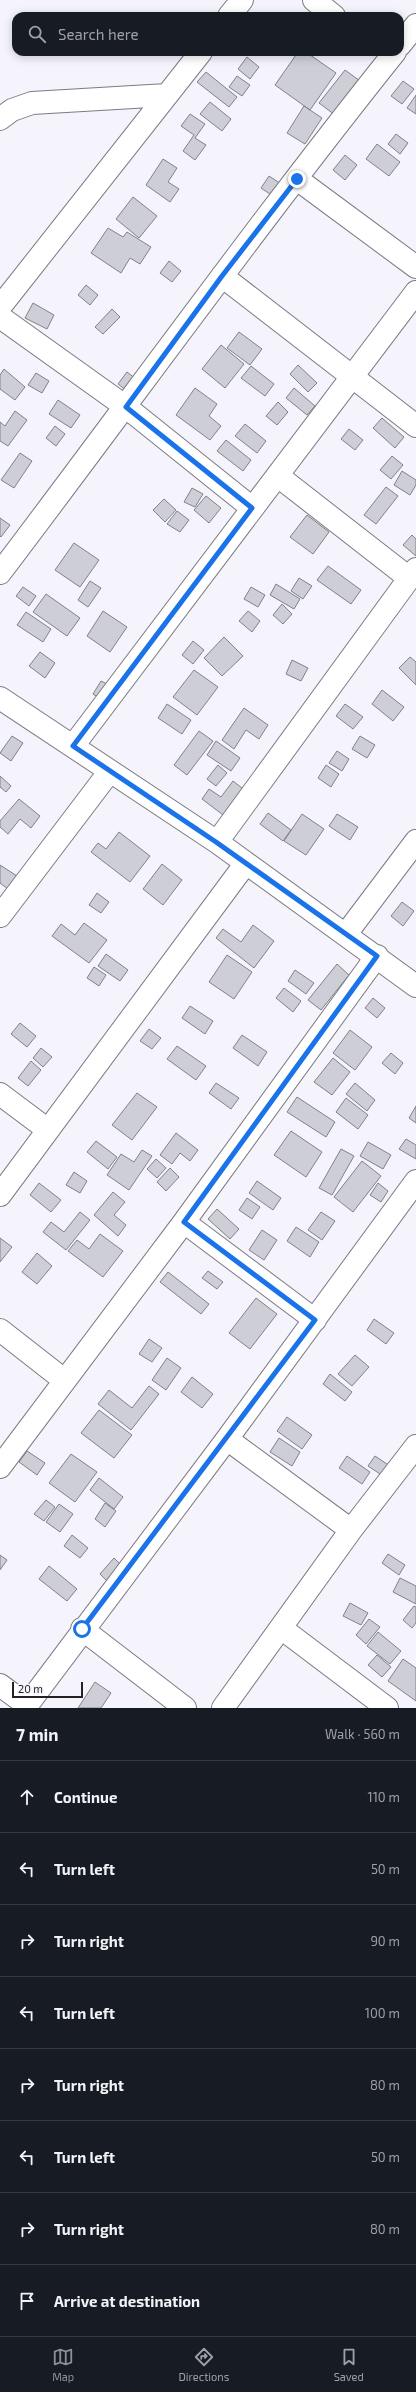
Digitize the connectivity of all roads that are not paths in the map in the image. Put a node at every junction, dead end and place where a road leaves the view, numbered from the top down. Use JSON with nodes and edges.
{"nodes":[{"id":1,"x":242,"y":0,"type":"edge"},
{"id":2,"x":314,"y":0,"type":"edge"},
{"id":3,"x":232,"y":12,"type":"edge"},
{"id":4,"x":329,"y":12,"type":"edge"},
{"id":5,"x":416,"y":25,"type":"edge"},
{"id":6,"x":404,"y":38,"type":"edge"},
{"id":7,"x":198,"y":56,"type":"edge"},
{"id":8,"x":388,"y":56,"type":"edge"},
{"id":9,"x":167,"y":95,"type":"junction"},
{"id":10,"x":0,"y":119,"type":"edge"},
{"id":11,"x":297,"y":179,"type":"junction"},
{"id":12,"x":416,"y":267,"type":"edge"},
{"id":13,"x":222,"y":276,"type":"junction"},
{"id":14,"x":416,"y":292,"type":"edge"},
{"id":15,"x":0,"y":306,"type":"edge"},
{"id":16,"x":0,"y":317,"type":"edge"},
{"id":17,"x":352,"y":377,"type":"junction"},
{"id":18,"x":126,"y":407,"type":"junction"},
{"id":19,"x":416,"y":426,"type":"edge"},
{"id":20,"x":278,"y":476,"type":"junction"},
{"id":21,"x":252,"y":508,"type":"junction"},
{"id":22,"x":0,"y":573,"type":"edge"},
{"id":23,"x":413,"y":573,"type":"edge"},
{"id":24,"x":0,"y":698,"type":"edge"},
{"id":25,"x":73,"y":746,"type":"junction"},
{"id":26,"x":110,"y":771,"type":"junction"},
{"id":27,"x":416,"y":841,"type":"edge"},
{"id":28,"x":216,"y":842,"type":"junction"},
{"id":29,"x":246,"y":863,"type":"junction"},
{"id":30,"x":0,"y":916,"type":"edge"},
{"id":31,"x":346,"y":934,"type":"junction"},
{"id":32,"x":377,"y":956,"type":"junction"},
{"id":33,"x":416,"y":986,"type":"edge"},
{"id":34,"x":0,"y":1094,"type":"edge"},
{"id":35,"x":48,"y":1130,"type":"junction"},
{"id":36,"x":416,"y":1181,"type":"edge"},
{"id":37,"x":0,"y":1195,"type":"edge"},
{"id":38,"x":184,"y":1222,"type":"junction"},
{"id":39,"x":315,"y":1320,"type":"junction"},
{"id":40,"x":0,"y":1330,"type":"edge"},
{"id":41,"x":64,"y":1380,"type":"junction"},
{"id":42,"x":227,"y":1439,"type":"junction"},
{"id":43,"x":416,"y":1446,"type":"edge"},
{"id":44,"x":0,"y":1467,"type":"edge"},
{"id":45,"x":351,"y":1530,"type":"junction"},
{"id":46,"x":281,"y":1628,"type":"junction"},
{"id":47,"x":82,"y":1629,"type":"junction"},
{"id":48,"x":0,"y":1685,"type":"edge"},
{"id":49,"x":26,"y":1706,"type":"edge"},
{"id":50,"x":185,"y":1708,"type":"edge"},
{"id":51,"x":223,"y":1708,"type":"edge"},
{"id":52,"x":387,"y":1708,"type":"edge"}],
"edges":[{"from":1,"to":3,"type":"street"},
{"from":2,"to":4,"type":"street"},
{"from":5,"to":6,"type":"street"},
{"from":7,"to":9,"type":"street"},
{"from":8,"to":11,"type":"street"},
{"from":9,"to":10,"type":"street"},
{"from":9,"to":15,"type":"street"},
{"from":11,"to":12,"type":"street"},
{"from":11,"to":13,"type":"street"},
{"from":13,"to":17,"type":"street"},
{"from":13,"to":18,"type":"street"},
{"from":14,"to":17,"type":"street"},
{"from":16,"to":18,"type":"street"},
{"from":17,"to":19,"type":"street"},
{"from":17,"to":20,"type":"street"},
{"from":18,"to":21,"type":"street"},
{"from":18,"to":22,"type":"street"},
{"from":20,"to":21,"type":"street"},
{"from":20,"to":23,"type":"street"},
{"from":21,"to":25,"type":"street"},
{"from":23,"to":28,"type":"street"},
{"from":24,"to":25,"type":"street"},
{"from":25,"to":26,"type":"street"},
{"from":26,"to":28,"type":"street"},
{"from":26,"to":30,"type":"street"},
{"from":27,"to":31,"type":"street"},
{"from":28,"to":29,"type":"street"},
{"from":29,"to":31,"type":"street"},
{"from":29,"to":35,"type":"street"},
{"from":31,"to":32,"type":"street"},
{"from":32,"to":33,"type":"street"},
{"from":32,"to":38,"type":"street"},
{"from":34,"to":35,"type":"street"},
{"from":35,"to":37,"type":"street"},
{"from":36,"to":39,"type":"street"},
{"from":38,"to":39,"type":"street"},
{"from":38,"to":41,"type":"street"},
{"from":39,"to":42,"type":"street"},
{"from":40,"to":41,"type":"street"},
{"from":41,"to":44,"type":"street"},
{"from":42,"to":45,"type":"street"},
{"from":42,"to":47,"type":"street"},
{"from":43,"to":45,"type":"street"},
{"from":45,"to":46,"type":"street"},
{"from":46,"to":51,"type":"street"},
{"from":46,"to":52,"type":"street"},
{"from":47,"to":49,"type":"street"},
{"from":47,"to":50,"type":"street"},
{"from":48,"to":49,"type":"street"}]}
